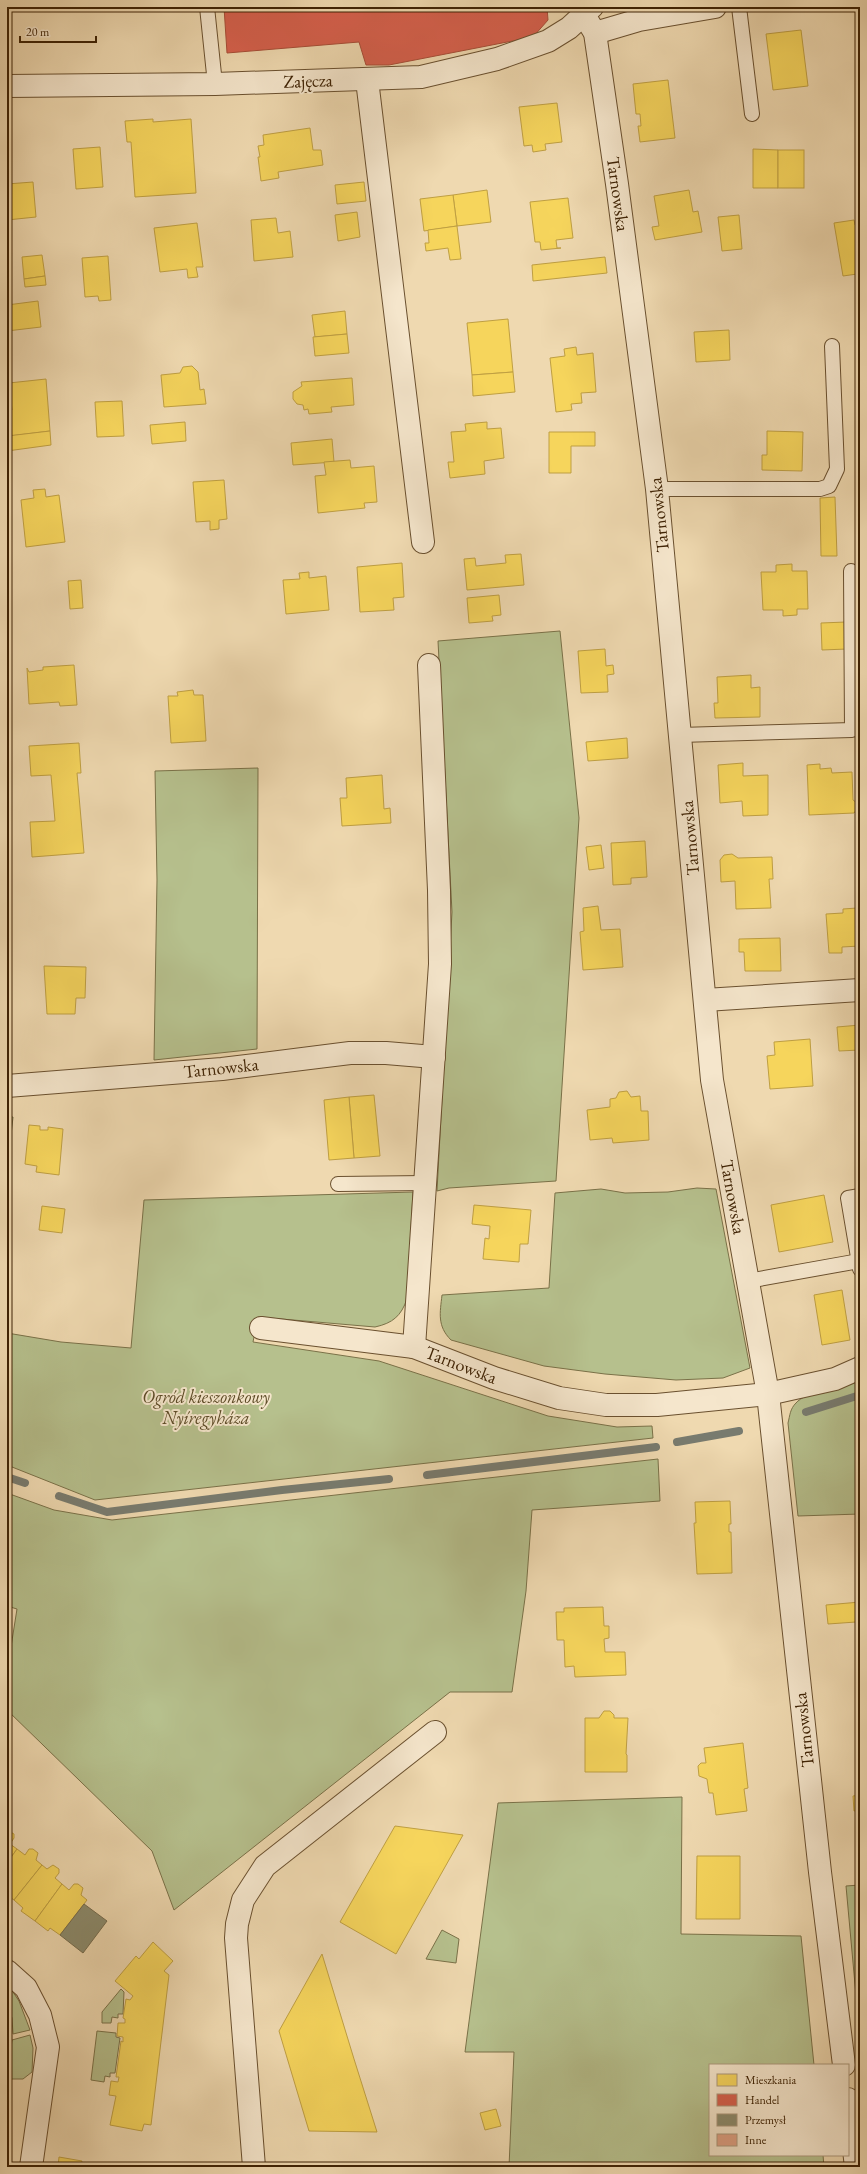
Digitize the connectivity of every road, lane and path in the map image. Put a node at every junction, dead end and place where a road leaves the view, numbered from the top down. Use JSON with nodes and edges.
{"nodes":[{"id":1,"x":207,"y":7,"type":"edge"},
{"id":2,"x":715,"y":7,"type":"edge"},
{"id":3,"x":739,"y":7,"type":"edge"},
{"id":4,"x":590,"y":19,"type":"edge"},
{"id":5,"x":367,"y":80,"type":"junction"},
{"id":6,"x":215,"y":84,"type":"junction"},
{"id":7,"x":7,"y":86,"type":"edge"},
{"id":8,"x":752,"y":114,"type":"dead end"},
{"id":9,"x":832,"y":346,"type":"dead end"},
{"id":10,"x":657,"y":490,"type":"junction"},
{"id":11,"x":423,"y":542,"type":"dead end"},
{"id":12,"x":850,"y":571,"type":"dead end"},
{"id":13,"x":429,"y":664,"type":"dead end"},
{"id":14,"x":680,"y":735,"type":"junction"},
{"id":15,"x":860,"y":990,"type":"edge"},
{"id":16,"x":705,"y":1000,"type":"junction"},
{"id":17,"x":434,"y":1056,"type":"junction"},
{"id":18,"x":7,"y":1086,"type":"edge"},
{"id":19,"x":425,"y":1183,"type":"junction"},
{"id":20,"x":338,"y":1184,"type":"dead end"},
{"id":21,"x":860,"y":1196,"type":"edge"},
{"id":22,"x":859,"y":1265,"type":"edge"},
{"id":23,"x":748,"y":1281,"type":"junction"},
{"id":24,"x":261,"y":1328,"type":"dead end"},
{"id":25,"x":414,"y":1347,"type":"junction"},
{"id":26,"x":860,"y":1368,"type":"edge"},
{"id":27,"x":768,"y":1394,"type":"junction"},
{"id":28,"x":435,"y":1732,"type":"dead end"},
{"id":29,"x":7,"y":1971,"type":"edge"},
{"id":30,"x":844,"y":2064,"type":"edge"},
{"id":31,"x":849,"y":2108,"type":"edge"},
{"id":32,"x":32,"y":2167,"type":"edge"},
{"id":33,"x":254,"y":2167,"type":"edge"},
{"id":34,"x":856,"y":2167,"type":"edge"}],
"edges":[{"from":1,"to":6,"type":"lane"},
{"from":2,"to":4,"type":"street"},
{"from":3,"to":8,"type":"lane"},
{"from":4,"to":5,"type":"street","name":"Zajęcza"},
{"from":4,"to":10,"type":"street","name":"Tarnowska"},
{"from":5,"to":6,"type":"street","name":"Zajęcza"},
{"from":5,"to":11,"type":"street"},
{"from":6,"to":7,"type":"street","name":"Zajęcza"},
{"from":9,"to":10,"type":"lane"},
{"from":10,"to":14,"type":"street","name":"Tarnowska"},
{"from":12,"to":14,"type":"lane"},
{"from":13,"to":17,"type":"street","name":"Tarnowska"},
{"from":14,"to":16,"type":"street","name":"Tarnowska"},
{"from":15,"to":16,"type":"street"},
{"from":16,"to":23,"type":"street","name":"Tarnowska"},
{"from":17,"to":18,"type":"street","name":"Tarnowska"},
{"from":17,"to":19,"type":"street","name":"Tarnowska"},
{"from":19,"to":20,"type":"lane"},
{"from":19,"to":25,"type":"street","name":"Tarnowska"},
{"from":21,"to":22,"type":"lane"},
{"from":22,"to":23,"type":"lane"},
{"from":23,"to":27,"type":"street","name":"Tarnowska"},
{"from":24,"to":25,"type":"street","name":"Tarnowska"},
{"from":25,"to":27,"type":"street","name":"Tarnowska"},
{"from":26,"to":27,"type":"street"},
{"from":27,"to":30,"type":"street","name":"Tarnowska"},
{"from":28,"to":33,"type":"street"},
{"from":29,"to":32,"type":"street"},
{"from":31,"to":34,"type":"street"}]}
